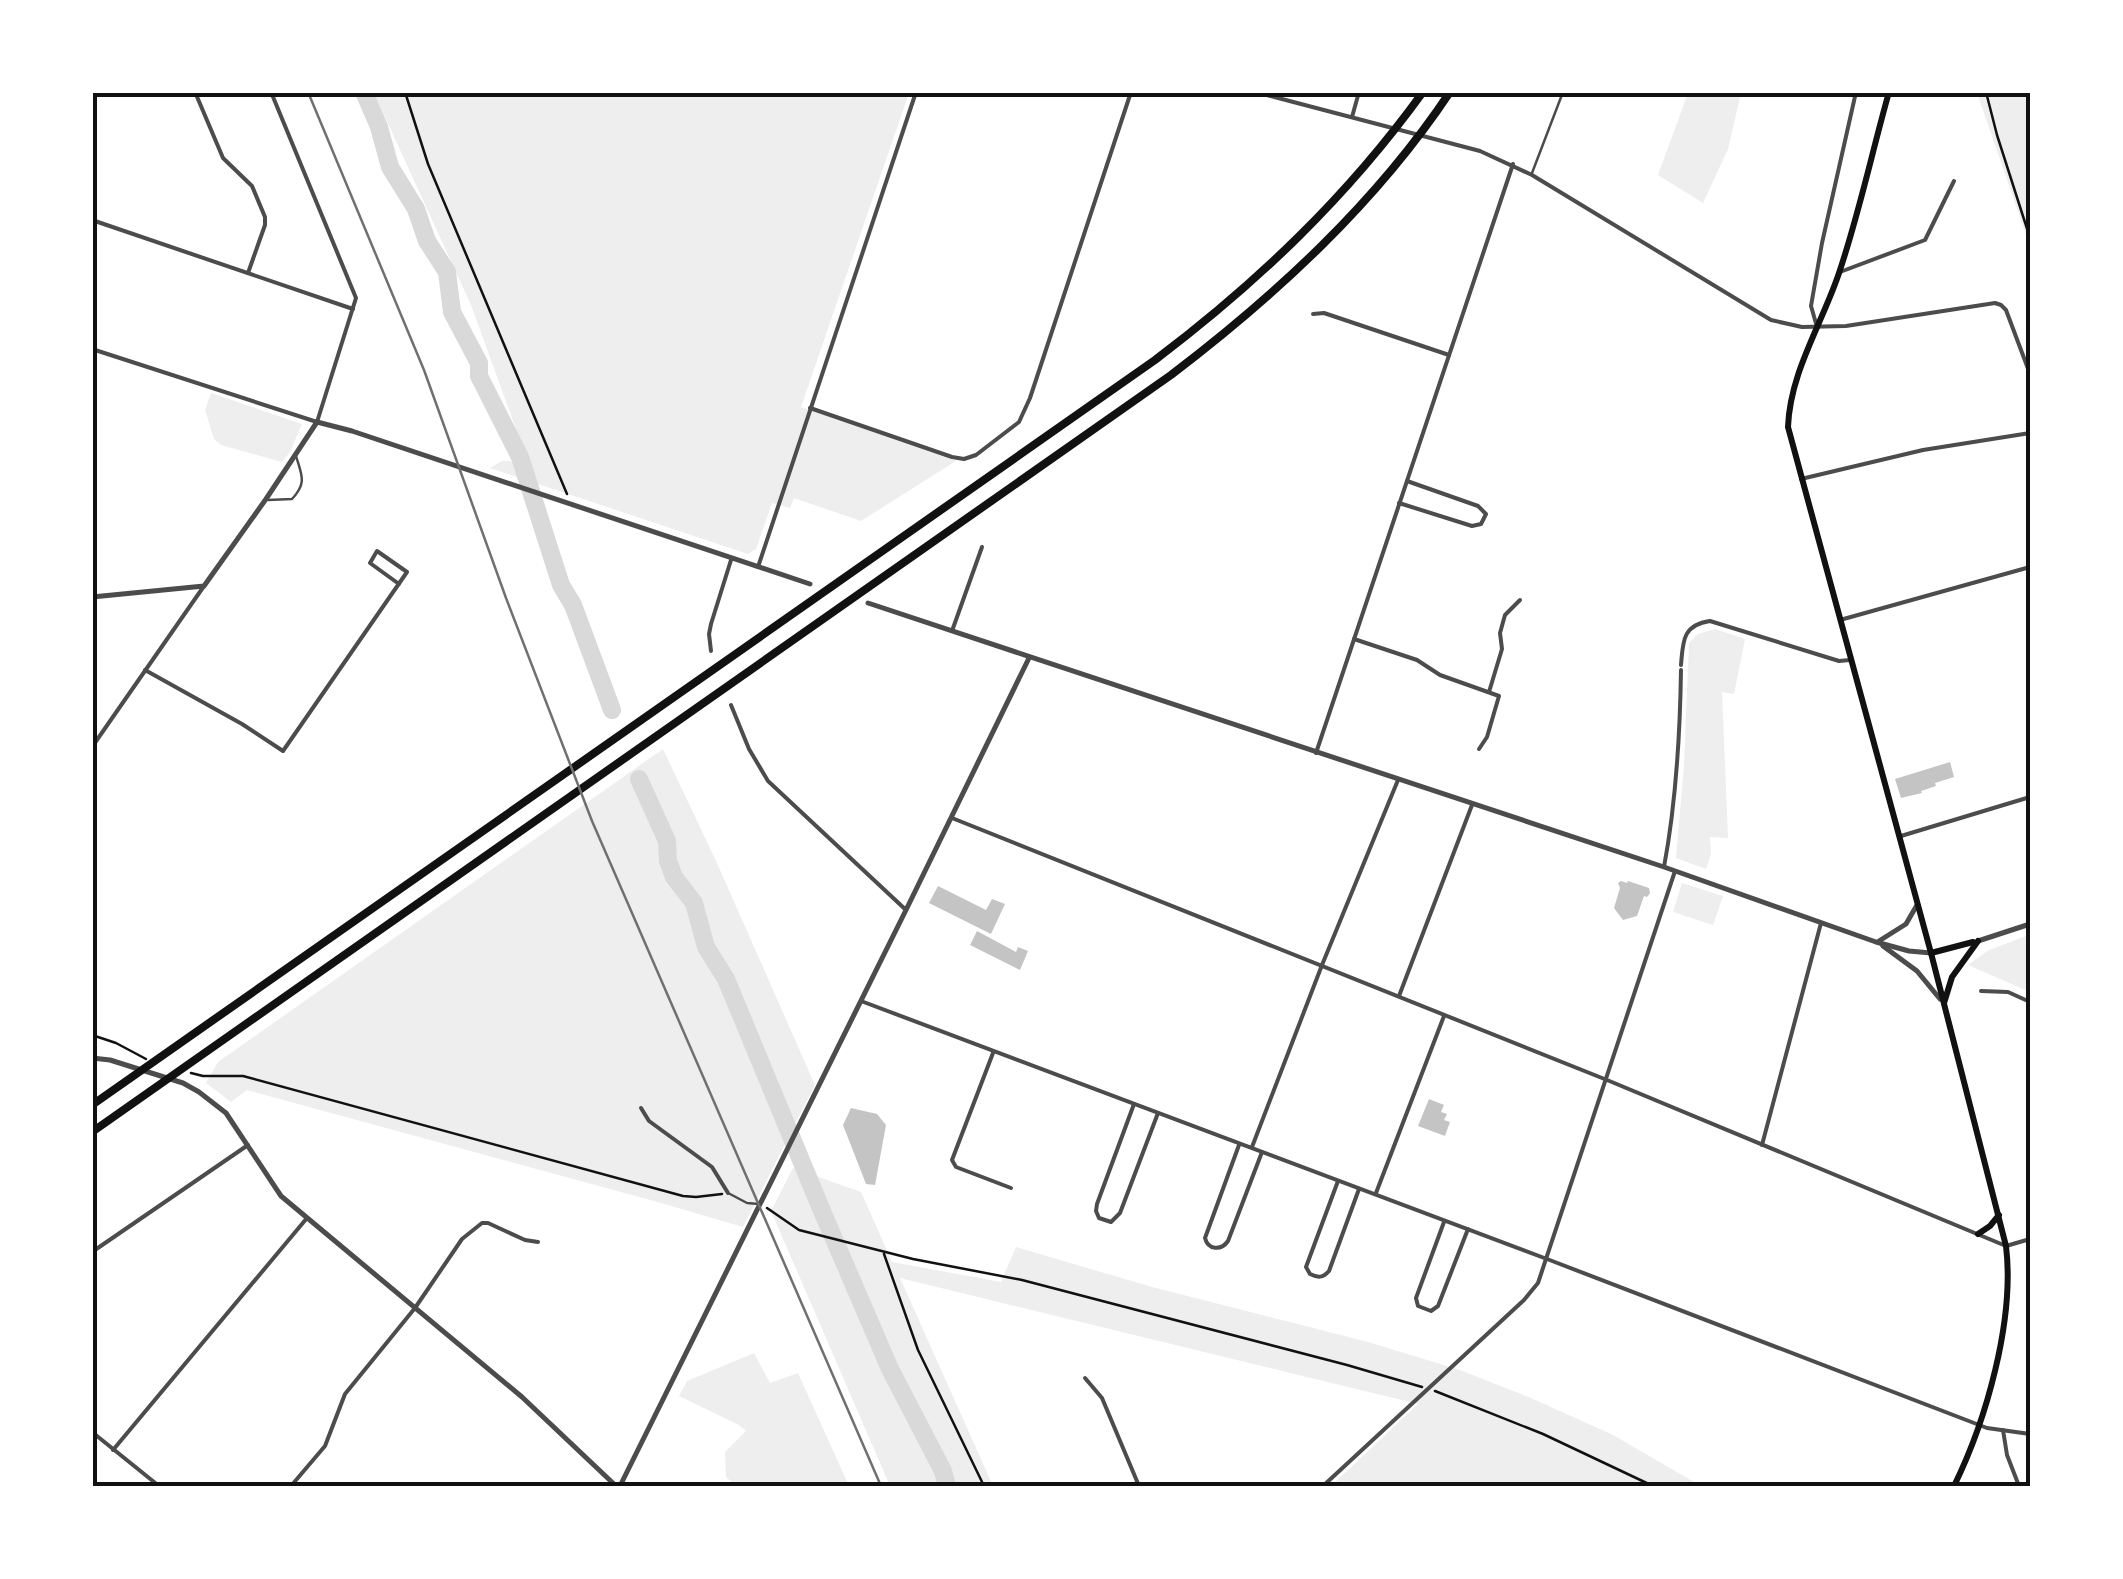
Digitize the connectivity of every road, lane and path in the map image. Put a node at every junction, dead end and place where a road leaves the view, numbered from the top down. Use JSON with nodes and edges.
{"nodes":[{"id":1,"x":195,"y":92,"type":"edge"},
{"id":2,"x":272,"y":92,"type":"edge"},
{"id":3,"x":405,"y":92,"type":"edge"},
{"id":4,"x":916,"y":92,"type":"edge"},
{"id":5,"x":1131,"y":92,"type":"edge"},
{"id":6,"x":1255,"y":92,"type":"edge"},
{"id":7,"x":1359,"y":92,"type":"edge"},
{"id":8,"x":1423,"y":92,"type":"edge"},
{"id":9,"x":1450,"y":92,"type":"edge"},
{"id":10,"x":1563,"y":92,"type":"edge"},
{"id":11,"x":1856,"y":92,"type":"edge"},
{"id":12,"x":1888,"y":92,"type":"edge"},
{"id":13,"x":1986,"y":92,"type":"edge"},
{"id":14,"x":1352,"y":117,"type":"junction"},
{"id":15,"x":1513,"y":164,"type":"junction"},
{"id":16,"x":1532,"y":175,"type":"junction"},
{"id":17,"x":1954,"y":181,"type":"dead end"},
{"id":18,"x":92,"y":220,"type":"edge"},
{"id":19,"x":2030,"y":238,"type":"edge"},
{"id":20,"x":1840,"y":272,"type":"junction"},
{"id":21,"x":248,"y":273,"type":"junction"},
{"id":22,"x":354,"y":309,"type":"junction"},
{"id":23,"x":1313,"y":314,"type":"dead end"},
{"id":24,"x":1817,"y":327,"type":"junction"},
{"id":25,"x":92,"y":349,"type":"edge"},
{"id":26,"x":1449,"y":354,"type":"junction"},
{"id":27,"x":2030,"y":374,"type":"edge"},
{"id":28,"x":810,"y":408,"type":"junction"},
{"id":29,"x":318,"y":422,"type":"junction"},
{"id":30,"x":2030,"y":433,"type":"edge"},
{"id":31,"x":296,"y":456,"type":"junction"},
{"id":32,"x":1800,"y":479,"type":"junction"},
{"id":33,"x":1407,"y":481,"type":"junction"},
{"id":34,"x":266,"y":500,"type":"junction"},
{"id":35,"x":1399,"y":503,"type":"junction"},
{"id":36,"x":570,"y":504,"type":"junction"},
{"id":37,"x":982,"y":547,"type":"dead end"},
{"id":38,"x":731,"y":558,"type":"junction"},
{"id":39,"x":758,"y":567,"type":"junction"},
{"id":40,"x":2030,"y":567,"type":"edge"},
{"id":41,"x":399,"y":584,"type":"junction"},
{"id":42,"x":810,"y":584,"type":"dead end"},
{"id":43,"x":204,"y":586,"type":"junction"},
{"id":44,"x":92,"y":597,"type":"edge"},
{"id":45,"x":1520,"y":600,"type":"dead end"},
{"id":46,"x":868,"y":603,"type":"dead end"},
{"id":47,"x":1840,"y":620,"type":"junction"},
{"id":48,"x":952,"y":631,"type":"junction"},
{"id":49,"x":1354,"y":639,"type":"junction"},
{"id":50,"x":711,"y":652,"type":"dead end"},
{"id":51,"x":1029,"y":658,"type":"junction"},
{"id":52,"x":1850,"y":660,"type":"junction"},
{"id":53,"x":145,"y":670,"type":"junction"},
{"id":54,"x":1489,"y":692,"type":"junction"},
{"id":55,"x":730,"y":704,"type":"dead end"},
{"id":56,"x":92,"y":747,"type":"edge"},
{"id":57,"x":1478,"y":749,"type":"dead end"},
{"id":58,"x":1316,"y":753,"type":"junction"},
{"id":59,"x":1398,"y":780,"type":"junction"},
{"id":60,"x":2030,"y":797,"type":"edge"},
{"id":61,"x":1472,"y":804,"type":"junction"},
{"id":62,"x":952,"y":818,"type":"junction"},
{"id":63,"x":1898,"y":836,"type":"junction"},
{"id":64,"x":1664,"y":868,"type":"junction"},
{"id":65,"x":1675,"y":872,"type":"junction"},
{"id":66,"x":1918,"y":904,"type":"junction"},
{"id":67,"x":906,"y":910,"type":"junction"},
{"id":68,"x":1821,"y":923,"type":"junction"},
{"id":69,"x":2030,"y":926,"type":"edge"},
{"id":70,"x":1978,"y":941,"type":"junction"},
{"id":71,"x":1876,"y":942,"type":"junction"},
{"id":72,"x":1931,"y":953,"type":"junction"},
{"id":73,"x":1322,"y":965,"type":"junction"},
{"id":74,"x":1982,"y":991,"type":"dead end"},
{"id":75,"x":1398,"y":997,"type":"junction"},
{"id":76,"x":862,"y":1001,"type":"junction"},
{"id":77,"x":2030,"y":1002,"type":"edge"},
{"id":78,"x":1944,"y":1004,"type":"junction"},
{"id":79,"x":1444,"y":1016,"type":"junction"},
{"id":80,"x":95,"y":1036,"type":"edge"},
{"id":81,"x":993,"y":1053,"type":"junction"},
{"id":82,"x":92,"y":1058,"type":"edge"},
{"id":83,"x":150,"y":1061,"type":"dead end"},
{"id":84,"x":181,"y":1070,"type":"dead end"},
{"id":85,"x":1607,"y":1080,"type":"junction"},
{"id":86,"x":1134,"y":1104,"type":"junction"},
{"id":87,"x":92,"y":1106,"type":"edge"},
{"id":88,"x":641,"y":1108,"type":"dead end"},
{"id":89,"x":1158,"y":1113,"type":"junction"},
{"id":90,"x":92,"y":1132,"type":"edge"},
{"id":91,"x":248,"y":1144,"type":"junction"},
{"id":92,"x":1240,"y":1144,"type":"junction"},
{"id":93,"x":1762,"y":1145,"type":"junction"},
{"id":94,"x":1251,"y":1148,"type":"junction"},
{"id":95,"x":1262,"y":1152,"type":"junction"},
{"id":96,"x":1338,"y":1180,"type":"junction"},
{"id":97,"x":1011,"y":1188,"type":"dead end"},
{"id":98,"x":1359,"y":1189,"type":"junction"},
{"id":99,"x":728,"y":1193,"type":"junction"},
{"id":100,"x":1376,"y":1195,"type":"junction"},
{"id":101,"x":760,"y":1204,"type":"junction"},
{"id":102,"x":1999,"y":1214,"type":"junction"},
{"id":103,"x":307,"y":1218,"type":"junction"},
{"id":104,"x":1444,"y":1220,"type":"junction"},
{"id":105,"x":1468,"y":1229,"type":"junction"},
{"id":106,"x":1978,"y":1234,"type":"junction"},
{"id":107,"x":2030,"y":1239,"type":"edge"},
{"id":108,"x":538,"y":1242,"type":"dead end"},
{"id":109,"x":2006,"y":1246,"type":"junction"},
{"id":110,"x":92,"y":1252,"type":"edge"},
{"id":111,"x":884,"y":1252,"type":"junction"},
{"id":112,"x":1547,"y":1259,"type":"junction"},
{"id":113,"x":415,"y":1308,"type":"junction"},
{"id":114,"x":1085,"y":1378,"type":"dead end"},
{"id":115,"x":1418,"y":1386,"type":"dead end"},
{"id":116,"x":1438,"y":1393,"type":"dead end"},
{"id":117,"x":1981,"y":1425,"type":"junction"},
{"id":118,"x":2003,"y":1430,"type":"junction"},
{"id":119,"x":92,"y":1432,"type":"edge"},
{"id":120,"x":2030,"y":1434,"type":"edge"},
{"id":121,"x":113,"y":1450,"type":"junction"},
{"id":122,"x":159,"y":1486,"type":"edge"},
{"id":123,"x":291,"y":1486,"type":"edge"},
{"id":124,"x":618,"y":1486,"type":"edge"},
{"id":125,"x":984,"y":1486,"type":"edge"},
{"id":126,"x":1140,"y":1486,"type":"edge"},
{"id":127,"x":1323,"y":1486,"type":"edge"},
{"id":128,"x":1653,"y":1486,"type":"edge"},
{"id":129,"x":1954,"y":1486,"type":"edge"},
{"id":130,"x":2020,"y":1486,"type":"edge"}],
"edges":[{"from":1,"to":21,"type":"street"},
{"from":2,"to":22,"type":"street"},
{"from":3,"to":36,"type":"path"},
{"from":4,"to":28,"type":"street"},
{"from":5,"to":28,"type":"street"},
{"from":6,"to":14,"type":"street"},
{"from":7,"to":14,"type":"street"},
{"from":8,"to":87,"type":"highway"},
{"from":9,"to":90,"type":"highway"},
{"from":10,"to":16,"type":"lane"},
{"from":11,"to":24,"type":"street"},
{"from":12,"to":20,"type":"main road"},
{"from":13,"to":19,"type":"path"},
{"from":14,"to":15,"type":"street"},
{"from":15,"to":16,"type":"street"},
{"from":15,"to":26,"type":"street"},
{"from":16,"to":24,"type":"street"},
{"from":17,"to":20,"type":"street"},
{"from":18,"to":21,"type":"street"},
{"from":20,"to":24,"type":"main road"},
{"from":21,"to":22,"type":"street"},
{"from":22,"to":29,"type":"street"},
{"from":23,"to":26,"type":"street"},
{"from":24,"to":27,"type":"street"},
{"from":24,"to":32,"type":"main road"},
{"from":25,"to":29,"type":"street"},
{"from":26,"to":33,"type":"street"},
{"from":28,"to":39,"type":"street"},
{"from":29,"to":31,"type":"street"},
{"from":29,"to":36,"type":"street"},
{"from":30,"to":32,"type":"street"},
{"from":31,"to":34,"type":"street"},
{"from":31,"to":34,"type":"lane"},
{"from":32,"to":47,"type":"main road"},
{"from":33,"to":35,"type":"street"},
{"from":33,"to":35,"type":"street"},
{"from":34,"to":43,"type":"street"},
{"from":35,"to":49,"type":"street"},
{"from":36,"to":38,"type":"street"},
{"from":37,"to":48,"type":"street"},
{"from":38,"to":39,"type":"street"},
{"from":38,"to":50,"type":"street"},
{"from":39,"to":42,"type":"street"},
{"from":40,"to":47,"type":"street"},
{"from":41,"to":41,"type":"street"},
{"from":41,"to":53,"type":"street"},
{"from":43,"to":44,"type":"street"},
{"from":43,"to":53,"type":"street"},
{"from":45,"to":54,"type":"street"},
{"from":46,"to":48,"type":"street"},
{"from":47,"to":52,"type":"main road"},
{"from":48,"to":51,"type":"street"},
{"from":49,"to":54,"type":"street"},
{"from":49,"to":58,"type":"street"},
{"from":51,"to":58,"type":"street"},
{"from":51,"to":62,"type":"street"},
{"from":52,"to":63,"type":"main road"},
{"from":52,"to":64,"type":"street"},
{"from":53,"to":56,"type":"street"},
{"from":54,"to":57,"type":"street"},
{"from":55,"to":67,"type":"street"},
{"from":58,"to":59,"type":"street"},
{"from":59,"to":61,"type":"street"},
{"from":59,"to":73,"type":"street"},
{"from":60,"to":63,"type":"street"},
{"from":61,"to":64,"type":"street"},
{"from":61,"to":75,"type":"street"},
{"from":62,"to":67,"type":"street"},
{"from":62,"to":73,"type":"street"},
{"from":63,"to":66,"type":"main road"},
{"from":64,"to":65,"type":"street"},
{"from":65,"to":68,"type":"street"},
{"from":65,"to":85,"type":"street"},
{"from":66,"to":71,"type":"street"},
{"from":66,"to":72,"type":"main road"},
{"from":67,"to":76,"type":"street"},
{"from":68,"to":71,"type":"street"},
{"from":68,"to":93,"type":"street"},
{"from":69,"to":70,"type":"street"},
{"from":70,"to":72,"type":"main road"},
{"from":70,"to":78,"type":"main road"},
{"from":71,"to":72,"type":"street"},
{"from":71,"to":78,"type":"street"},
{"from":72,"to":78,"type":"main road"},
{"from":73,"to":75,"type":"street"},
{"from":73,"to":94,"type":"street"},
{"from":74,"to":77,"type":"street"},
{"from":75,"to":79,"type":"street"},
{"from":76,"to":81,"type":"street"},
{"from":76,"to":101,"type":"street"},
{"from":78,"to":102,"type":"main road"},
{"from":79,"to":85,"type":"street"},
{"from":79,"to":100,"type":"street"},
{"from":80,"to":83,"type":"path"},
{"from":81,"to":86,"type":"street"},
{"from":81,"to":97,"type":"street"},
{"from":82,"to":91,"type":"street"},
{"from":84,"to":99,"type":"path"},
{"from":85,"to":93,"type":"street"},
{"from":85,"to":112,"type":"street"},
{"from":86,"to":89,"type":"street"},
{"from":86,"to":89,"type":"street"},
{"from":88,"to":99,"type":"street"},
{"from":89,"to":92,"type":"street"},
{"from":91,"to":103,"type":"street"},
{"from":91,"to":110,"type":"street"},
{"from":92,"to":94,"type":"street"},
{"from":92,"to":95,"type":"street"},
{"from":93,"to":106,"type":"street"},
{"from":94,"to":95,"type":"street"},
{"from":95,"to":96,"type":"street"},
{"from":96,"to":98,"type":"street"},
{"from":96,"to":98,"type":"street"},
{"from":98,"to":100,"type":"street"},
{"from":99,"to":101,"type":"lane"},
{"from":100,"to":104,"type":"street"},
{"from":101,"to":111,"type":"path"},
{"from":101,"to":124,"type":"street"},
{"from":102,"to":106,"type":"main road"},
{"from":102,"to":109,"type":"main road"},
{"from":103,"to":113,"type":"street"},
{"from":103,"to":121,"type":"street"},
{"from":104,"to":105,"type":"street"},
{"from":104,"to":105,"type":"street"},
{"from":105,"to":112,"type":"street"},
{"from":106,"to":109,"type":"street"},
{"from":107,"to":109,"type":"street"},
{"from":108,"to":113,"type":"street"},
{"from":109,"to":117,"type":"main road"},
{"from":111,"to":115,"type":"path"},
{"from":111,"to":125,"type":"path"},
{"from":112,"to":117,"type":"street"},
{"from":112,"to":127,"type":"street"},
{"from":113,"to":123,"type":"street"},
{"from":113,"to":124,"type":"street"},
{"from":114,"to":126,"type":"street"},
{"from":116,"to":128,"type":"path"},
{"from":117,"to":118,"type":"street"},
{"from":117,"to":129,"type":"main road"},
{"from":118,"to":120,"type":"street"},
{"from":118,"to":130,"type":"street"},
{"from":119,"to":121,"type":"street"},
{"from":121,"to":122,"type":"street"}]}
